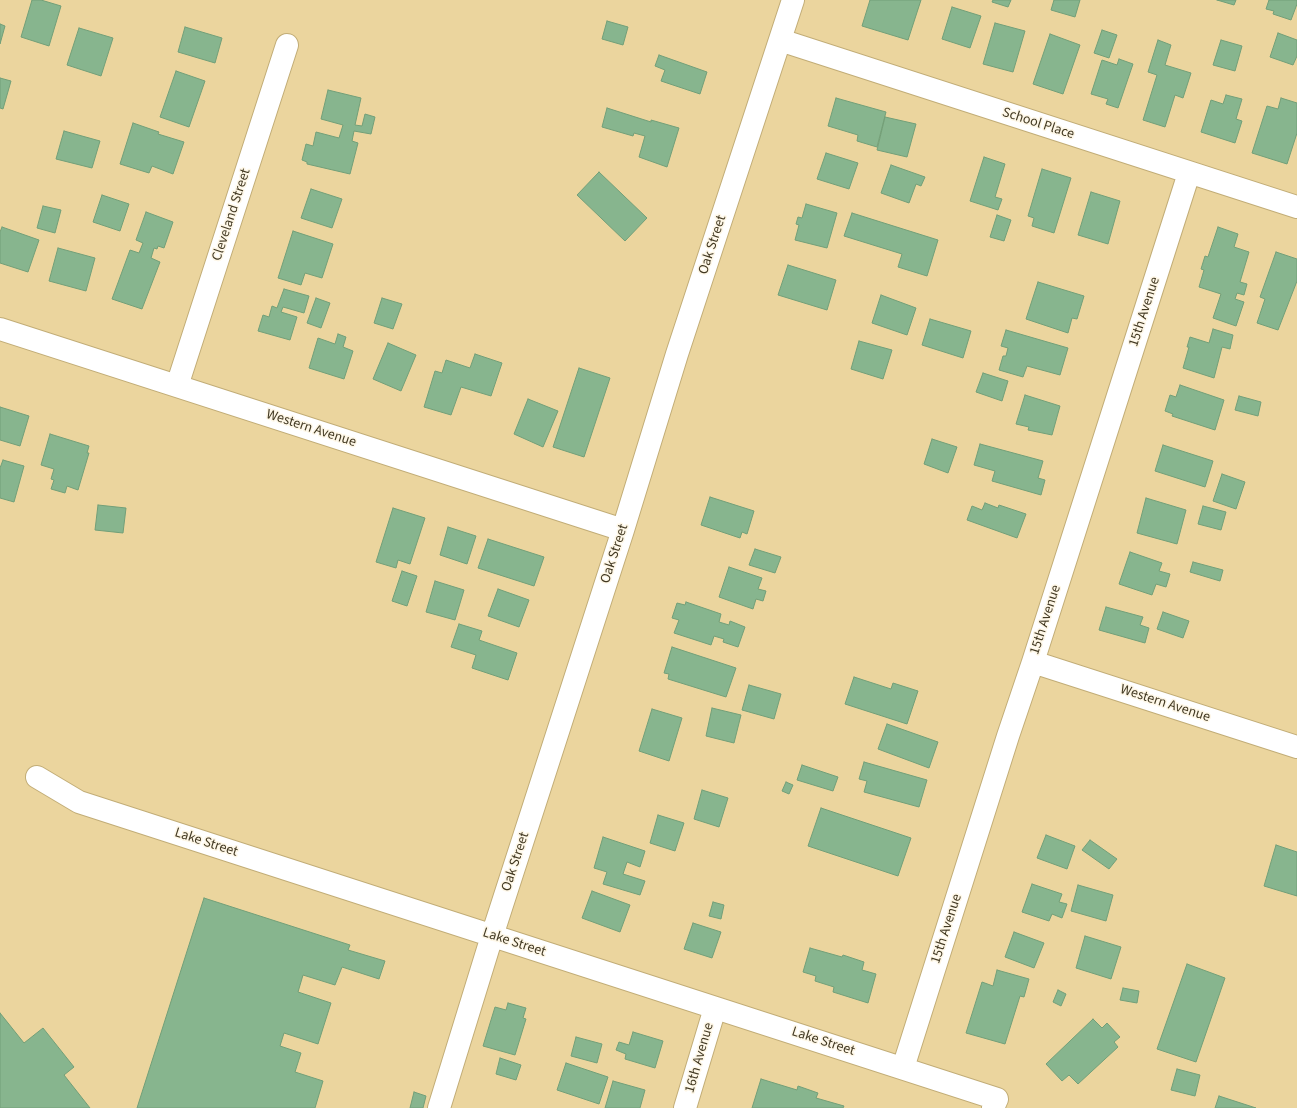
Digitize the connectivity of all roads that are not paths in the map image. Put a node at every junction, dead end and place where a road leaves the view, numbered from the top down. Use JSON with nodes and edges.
{"nodes":[{"id":1,"x":793,"y":0,"type":"edge"},
{"id":2,"x":780,"y":40,"type":"junction"},
{"id":3,"x":287,"y":45,"type":"dead end"},
{"id":4,"x":1189,"y":172,"type":"junction"},
{"id":5,"x":1297,"y":207,"type":"edge"},
{"id":6,"x":0,"y":329,"type":"edge"},
{"id":7,"x":177,"y":386,"type":"junction"},
{"id":8,"x":623,"y":530,"type":"junction"},
{"id":9,"x":1033,"y":662,"type":"junction"},
{"id":10,"x":1297,"y":747,"type":"edge"},
{"id":11,"x":37,"y":777,"type":"dead end"},
{"id":12,"x":492,"y":936,"type":"junction"},
{"id":13,"x":715,"y":1008,"type":"junction"},
{"id":14,"x":903,"y":1068,"type":"junction"},
{"id":15,"x":995,"y":1103,"type":"edge"},
{"id":16,"x":439,"y":1108,"type":"edge"},
{"id":17,"x":685,"y":1108,"type":"edge"}],
"edges":[{"from":1,"to":2,"type":"street","name":"Oak Street"},
{"from":2,"to":4,"type":"street","name":"School Place"},
{"from":2,"to":8,"type":"street","name":"Oak Street"},
{"from":3,"to":7,"type":"street","name":"Cleveland Street"},
{"from":4,"to":5,"type":"street","name":"School Place"},
{"from":4,"to":9,"type":"street","name":"15th Avenue"},
{"from":6,"to":7,"type":"street","name":"Western Avenue"},
{"from":7,"to":8,"type":"street","name":"Western Avenue"},
{"from":8,"to":12,"type":"street","name":"Oak Street"},
{"from":9,"to":10,"type":"street","name":"Western Avenue"},
{"from":9,"to":14,"type":"street","name":"15th Avenue"},
{"from":11,"to":12,"type":"street","name":"Lake Street"},
{"from":12,"to":13,"type":"street","name":"Lake Street"},
{"from":12,"to":16,"type":"street","name":"Oak Street"},
{"from":13,"to":14,"type":"street","name":"Lake Street"},
{"from":13,"to":17,"type":"street","name":"16th Avenue"},
{"from":14,"to":15,"type":"street","name":"Lake Street"}]}
